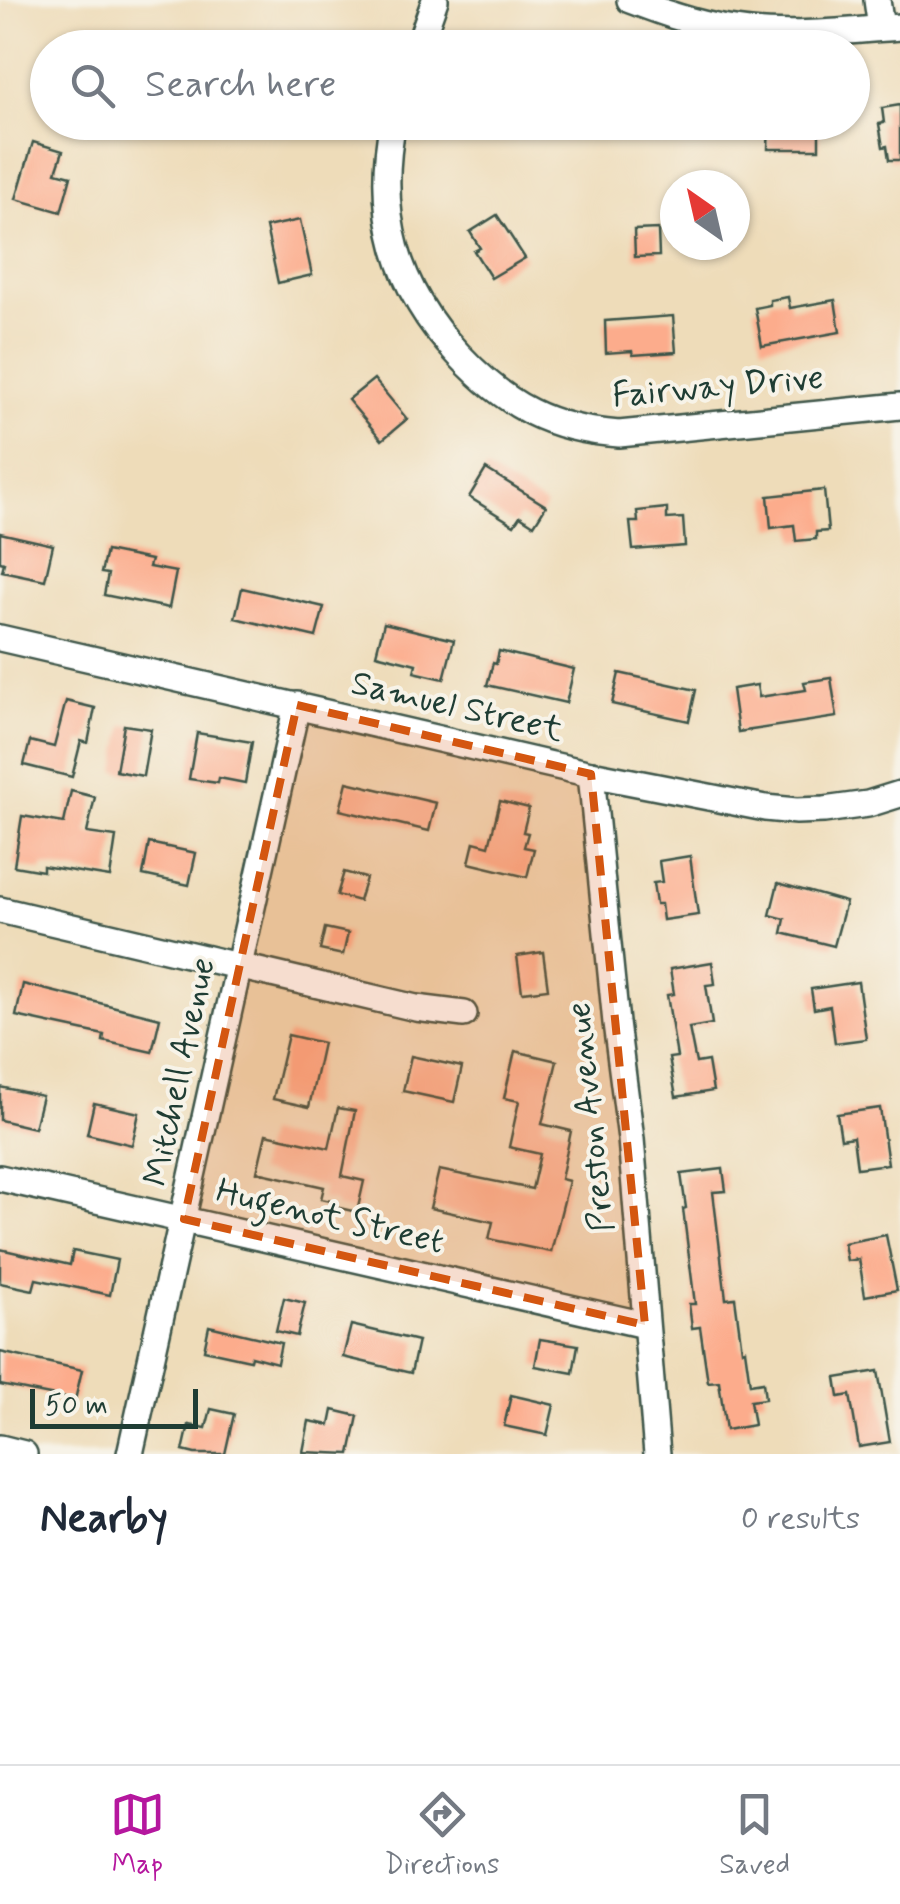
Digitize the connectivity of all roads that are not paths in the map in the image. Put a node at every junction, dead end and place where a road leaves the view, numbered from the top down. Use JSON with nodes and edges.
{"nodes":[{"id":1,"x":434,"y":0,"type":"edge"},
{"id":2,"x":630,"y":0,"type":"edge"},
{"id":3,"x":878,"y":0,"type":"edge"},
{"id":4,"x":891,"y":27,"type":"edge"},
{"id":5,"x":424,"y":30,"type":"edge"},
{"id":6,"x":729,"y":30,"type":"edge"},
{"id":7,"x":841,"y":30,"type":"edge"},
{"id":8,"x":390,"y":140,"type":"edge"},
{"id":9,"x":900,"y":406,"type":"edge"},
{"id":10,"x":0,"y":638,"type":"edge"},
{"id":11,"x":297,"y":705,"type":"junction"},
{"id":12,"x":591,"y":774,"type":"junction"},
{"id":13,"x":900,"y":794,"type":"edge"},
{"id":14,"x":0,"y":910,"type":"edge"},
{"id":15,"x":239,"y":966,"type":"junction"},
{"id":16,"x":464,"y":1014,"type":"dead end"},
{"id":17,"x":0,"y":1178,"type":"edge"},
{"id":18,"x":184,"y":1219,"type":"junction"},
{"id":19,"x":645,"y":1325,"type":"junction"},
{"id":20,"x":0,"y":1448,"type":"edge"},
{"id":21,"x":24,"y":1454,"type":"edge"},
{"id":22,"x":130,"y":1454,"type":"edge"},
{"id":23,"x":657,"y":1454,"type":"edge"}],
"edges":[{"from":1,"to":5,"type":"street"},
{"from":2,"to":6,"type":"street"},
{"from":3,"to":4,"type":"street"},
{"from":4,"to":7,"type":"street"},
{"from":8,"to":9,"type":"street","name":"Fairway Drive"},
{"from":10,"to":11,"type":"street","name":"Samuel Street"},
{"from":11,"to":12,"type":"street","name":"Samuel Street"},
{"from":11,"to":15,"type":"street","name":"Mitchell Avenue"},
{"from":12,"to":13,"type":"street","name":"Samuel Street"},
{"from":12,"to":19,"type":"street","name":"Preston Avenue"},
{"from":14,"to":15,"type":"street"},
{"from":15,"to":16,"type":"street"},
{"from":15,"to":18,"type":"street","name":"Mitchell Avenue"},
{"from":17,"to":18,"type":"street","name":"Hugenot Street"},
{"from":18,"to":19,"type":"street","name":"Hugenot Street"},
{"from":18,"to":22,"type":"street","name":"Mitchell Avenue"},
{"from":19,"to":23,"type":"street","name":"Preston Avenue"},
{"from":20,"to":21,"type":"street"}]}
